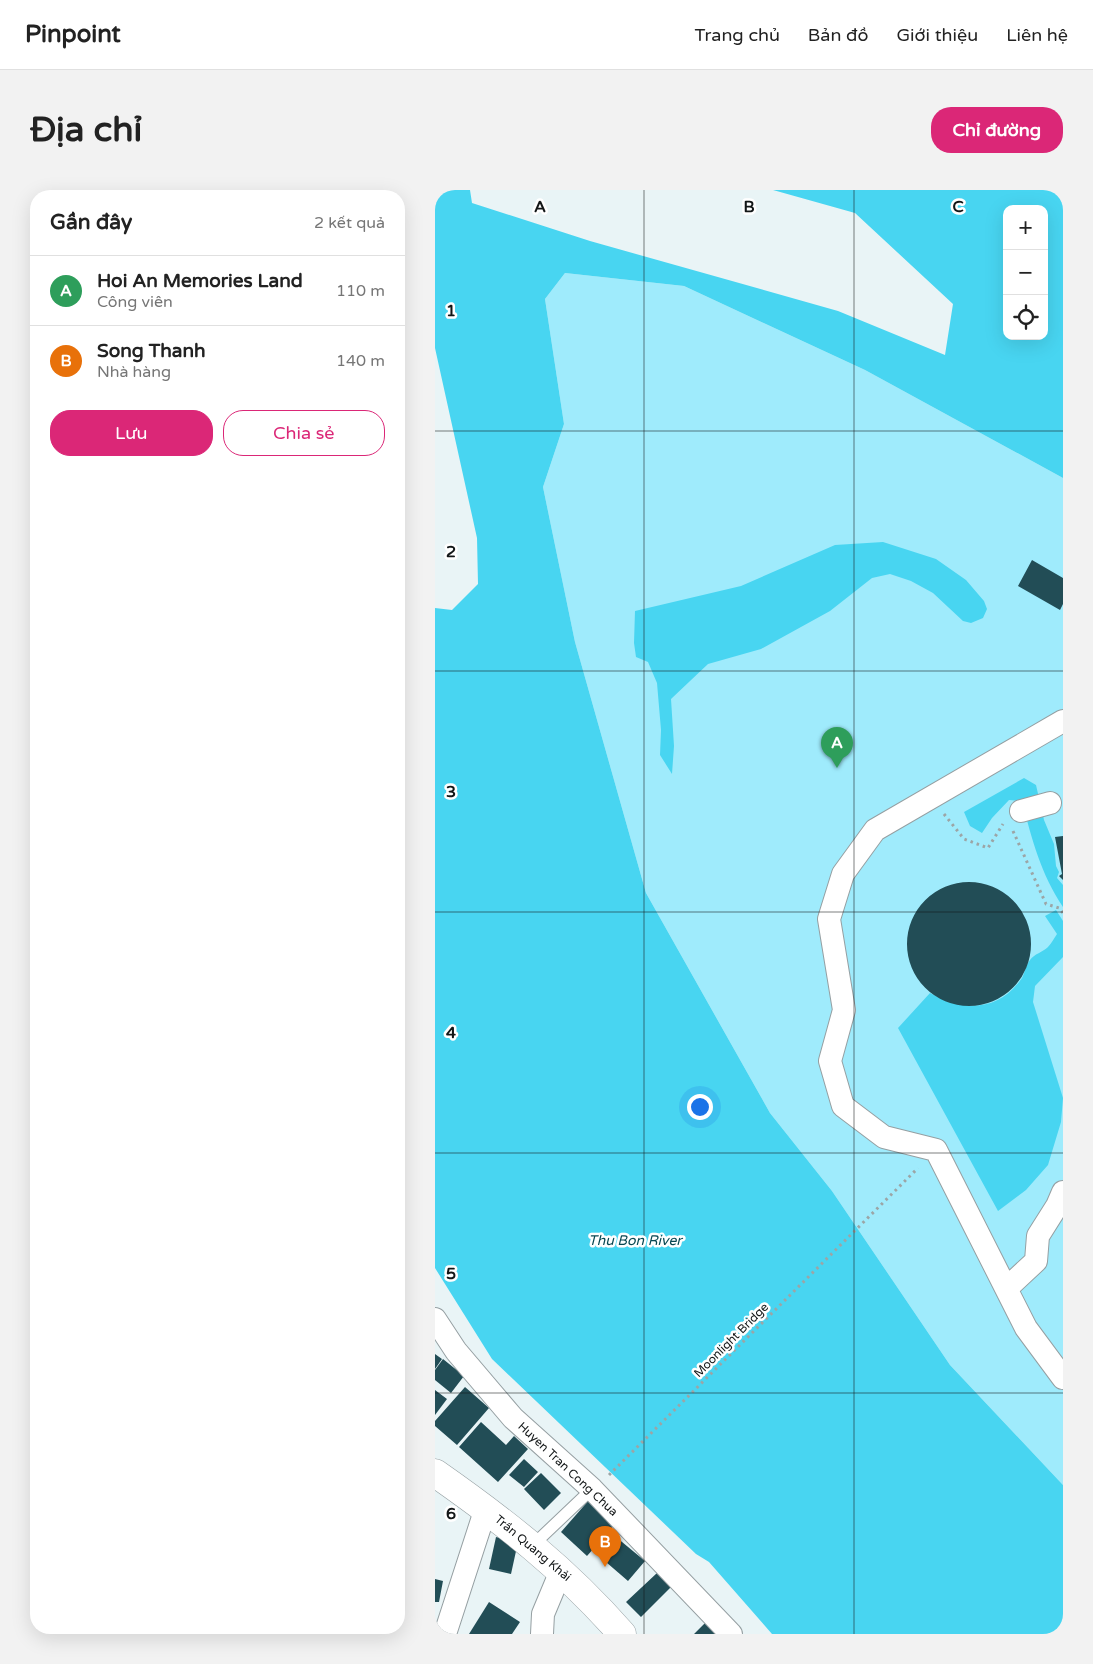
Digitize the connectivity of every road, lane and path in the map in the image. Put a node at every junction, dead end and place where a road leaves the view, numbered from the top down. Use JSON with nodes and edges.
{"nodes":[{"id":1,"x":1063,"y":721,"type":"edge"},
{"id":2,"x":933,"y":795,"type":"junction"},
{"id":3,"x":1050,"y":803,"type":"dead end"},
{"id":4,"x":1014,"y":814,"type":"junction"},
{"id":5,"x":1063,"y":913,"type":"edge"},
{"id":6,"x":937,"y":1150,"type":"junction"},
{"id":7,"x":1063,"y":1192,"type":"edge"},
{"id":8,"x":1007,"y":1288,"type":"junction"},
{"id":9,"x":435,"y":1319,"type":"edge"},
{"id":10,"x":1063,"y":1378,"type":"edge"},
{"id":11,"x":435,"y":1473,"type":"edge"},
{"id":12,"x":599,"y":1484,"type":"junction"},
{"id":13,"x":486,"y":1508,"type":"junction"},
{"id":14,"x":533,"y":1545,"type":"junction"},
{"id":15,"x":561,"y":1571,"type":"junction"},
{"id":16,"x":445,"y":1634,"type":"edge"},
{"id":17,"x":542,"y":1634,"type":"edge"},
{"id":18,"x":622,"y":1634,"type":"edge"},
{"id":19,"x":731,"y":1634,"type":"edge"}],
"edges":[{"from":1,"to":2,"type":"street"},
{"from":2,"to":4,"type":"path"},
{"from":2,"to":6,"type":"street"},
{"from":3,"to":4,"type":"street"},
{"from":4,"to":5,"type":"path"},
{"from":6,"to":8,"type":"street"},
{"from":6,"to":12,"type":"path","name":"Moonlight Bridge"},
{"from":7,"to":8,"type":"street"},
{"from":8,"to":10,"type":"street"},
{"from":9,"to":12,"type":"street","name":"Huyen Tran Cong Chua"},
{"from":11,"to":13,"type":"street","name":"Trần Quang Khải"},
{"from":12,"to":14,"type":"lane"},
{"from":12,"to":19,"type":"street","name":"Huyen Tran Cong Chua"},
{"from":13,"to":14,"type":"street","name":"Trần Quang Khải"},
{"from":13,"to":16,"type":"street"},
{"from":14,"to":15,"type":"street","name":"Trần Quang Khải"},
{"from":15,"to":17,"type":"street"},
{"from":15,"to":18,"type":"street","name":"Trần Quang Khải"}]}
